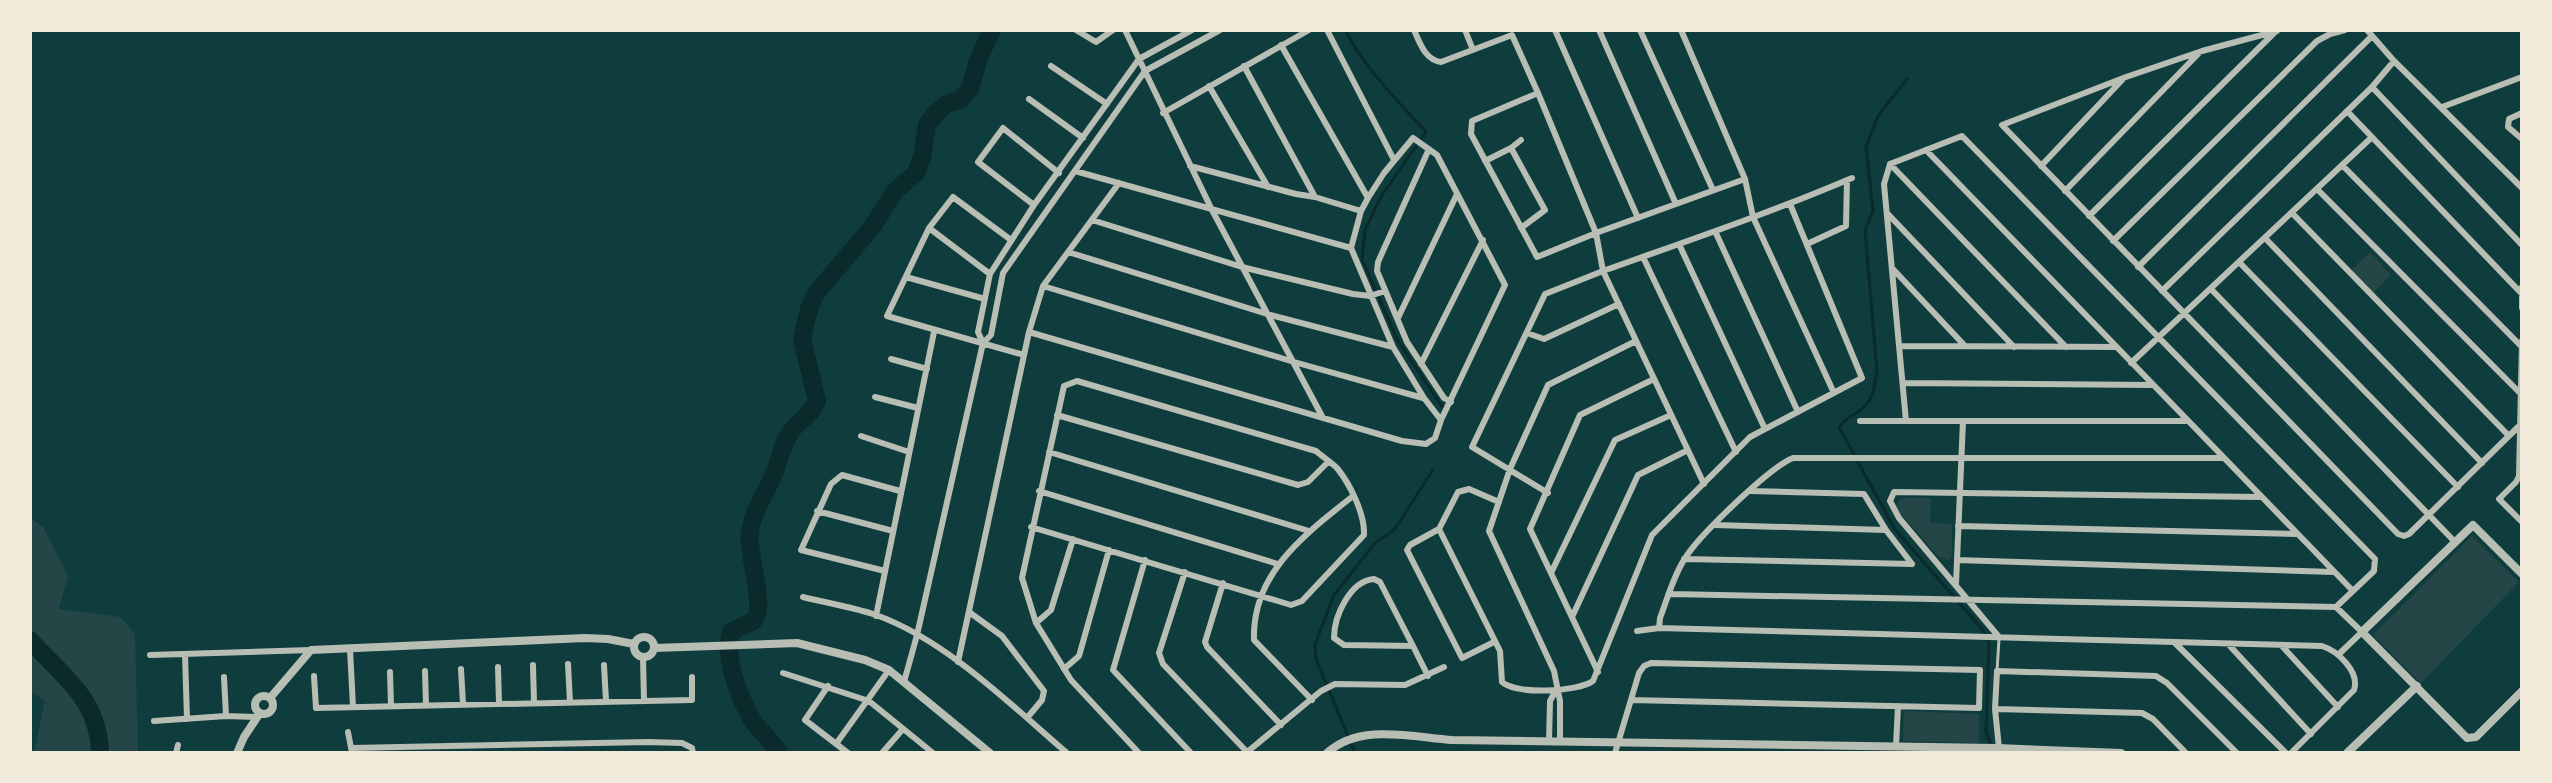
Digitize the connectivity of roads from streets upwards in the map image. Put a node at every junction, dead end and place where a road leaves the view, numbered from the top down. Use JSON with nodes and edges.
{"nodes":[{"id":1,"x":1076,"y":30,"type":"edge"},
{"id":2,"x":1113,"y":30,"type":"edge"},
{"id":3,"x":1125,"y":30,"type":"edge"},
{"id":4,"x":1192,"y":30,"type":"edge"},
{"id":5,"x":1220,"y":30,"type":"edge"},
{"id":6,"x":1309,"y":30,"type":"edge"},
{"id":7,"x":1327,"y":30,"type":"edge"},
{"id":8,"x":1414,"y":30,"type":"edge"},
{"id":9,"x":1465,"y":30,"type":"edge"},
{"id":10,"x":1555,"y":30,"type":"edge"},
{"id":11,"x":1599,"y":30,"type":"edge"},
{"id":12,"x":1640,"y":30,"type":"edge"},
{"id":13,"x":1681,"y":30,"type":"edge"},
{"id":14,"x":2277,"y":30,"type":"edge"},
{"id":15,"x":2345,"y":30,"type":"edge"},
{"id":16,"x":1510,"y":33,"type":"edge"},
{"id":17,"x":2369,"y":33,"type":"edge"},
{"id":18,"x":1281,"y":45,"type":"junction"},
{"id":19,"x":1473,"y":50,"type":"junction"},
{"id":20,"x":2202,"y":51,"type":"junction"},
{"id":21,"x":1139,"y":59,"type":"junction"},
{"id":22,"x":2394,"y":61,"type":"junction"},
{"id":23,"x":1051,"y":66,"type":"dead end"},
{"id":24,"x":1244,"y":66,"type":"junction"},
{"id":25,"x":1145,"y":71,"type":"junction"},
{"id":26,"x":2126,"y":77,"type":"junction"},
{"id":27,"x":2522,"y":77,"type":"edge"},
{"id":28,"x":1209,"y":86,"type":"junction"},
{"id":29,"x":2372,"y":87,"type":"junction"},
{"id":30,"x":1538,"y":93,"type":"junction"},
{"id":31,"x":1029,"y":99,"type":"dead end"},
{"id":32,"x":1107,"y":104,"type":"junction"},
{"id":33,"x":2442,"y":107,"type":"junction"},
{"id":34,"x":2347,"y":111,"type":"junction"},
{"id":35,"x":1163,"y":113,"type":"junction"},
{"id":36,"x":2522,"y":113,"type":"edge"},
{"id":37,"x":2372,"y":137,"type":"junction"},
{"id":38,"x":1083,"y":138,"type":"junction"},
{"id":39,"x":2522,"y":139,"type":"edge"},
{"id":40,"x":1521,"y":140,"type":"dead end"},
{"id":41,"x":1511,"y":148,"type":"junction"},
{"id":42,"x":1429,"y":149,"type":"junction"},
{"id":43,"x":1926,"y":150,"type":"junction"},
{"id":44,"x":1394,"y":160,"type":"junction"},
{"id":45,"x":1485,"y":161,"type":"junction"},
{"id":46,"x":1890,"y":164,"type":"junction"},
{"id":47,"x":2342,"y":165,"type":"junction"},
{"id":48,"x":1190,"y":166,"type":"junction"},
{"id":49,"x":2041,"y":166,"type":"junction"},
{"id":50,"x":1075,"y":171,"type":"junction"},
{"id":51,"x":1059,"y":173,"type":"junction"},
{"id":52,"x":1745,"y":179,"type":"junction"},
{"id":53,"x":1119,"y":183,"type":"junction"},
{"id":54,"x":1268,"y":187,"type":"junction"},
{"id":55,"x":2522,"y":188,"type":"edge"},
{"id":56,"x":2317,"y":189,"type":"junction"},
{"id":57,"x":1713,"y":190,"type":"junction"},
{"id":58,"x":2065,"y":191,"type":"junction"},
{"id":59,"x":1457,"y":194,"type":"junction"},
{"id":60,"x":1315,"y":197,"type":"junction"},
{"id":61,"x":1368,"y":198,"type":"junction"},
{"id":62,"x":1676,"y":204,"type":"junction"},
{"id":63,"x":1790,"y":204,"type":"junction"},
{"id":64,"x":1034,"y":205,"type":"junction"},
{"id":65,"x":1212,"y":210,"type":"junction"},
{"id":66,"x":1361,"y":211,"type":"junction"},
{"id":67,"x":1887,"y":212,"type":"junction"},
{"id":68,"x":2292,"y":213,"type":"junction"},
{"id":69,"x":2089,"y":216,"type":"junction"},
{"id":70,"x":1753,"y":217,"type":"junction"},
{"id":71,"x":1638,"y":218,"type":"junction"},
{"id":72,"x":1092,"y":220,"type":"junction"},
{"id":73,"x":929,"y":228,"type":"junction"},
{"id":74,"x":1521,"y":228,"type":"junction"},
{"id":75,"x":1715,"y":231,"type":"junction"},
{"id":76,"x":1596,"y":233,"type":"junction"},
{"id":77,"x":2265,"y":238,"type":"junction"},
{"id":78,"x":1011,"y":240,"type":"junction"},
{"id":79,"x":1483,"y":240,"type":"junction"},
{"id":80,"x":2113,"y":241,"type":"junction"},
{"id":81,"x":1679,"y":244,"type":"junction"},
{"id":82,"x":1807,"y":244,"type":"junction"},
{"id":83,"x":2522,"y":245,"type":"edge"},
{"id":84,"x":1351,"y":248,"type":"junction"},
{"id":85,"x":1068,"y":252,"type":"junction"},
{"id":86,"x":1643,"y":257,"type":"junction"},
{"id":87,"x":2239,"y":262,"type":"junction"},
{"id":88,"x":1242,"y":267,"type":"junction"},
{"id":89,"x":2138,"y":267,"type":"junction"},
{"id":90,"x":1892,"y":268,"type":"junction"},
{"id":91,"x":1603,"y":271,"type":"junction"},
{"id":92,"x":990,"y":274,"type":"junction"},
{"id":93,"x":906,"y":277,"type":"junction"},
{"id":94,"x":1043,"y":286,"type":"junction"},
{"id":95,"x":2522,"y":287,"type":"edge"},
{"id":96,"x":2211,"y":289,"type":"junction"},
{"id":97,"x":2162,"y":291,"type":"junction"},
{"id":98,"x":1377,"y":294,"type":"junction"},
{"id":99,"x":2522,"y":294,"type":"edge"},
{"id":100,"x":985,"y":299,"type":"junction"},
{"id":101,"x":1619,"y":304,"type":"junction"},
{"id":102,"x":2522,"y":308,"type":"edge"},
{"id":103,"x":1267,"y":314,"type":"junction"},
{"id":104,"x":2184,"y":314,"type":"junction"},
{"id":105,"x":1398,"y":318,"type":"junction"},
{"id":106,"x":934,"y":332,"type":"junction"},
{"id":107,"x":1029,"y":332,"type":"junction"},
{"id":108,"x":1527,"y":333,"type":"junction"},
{"id":109,"x":2158,"y":338,"type":"junction"},
{"id":110,"x":1636,"y":341,"type":"junction"},
{"id":111,"x":983,"y":343,"type":"junction"},
{"id":112,"x":2522,"y":344,"type":"edge"},
{"id":113,"x":1899,"y":346,"type":"junction"},
{"id":114,"x":1965,"y":346,"type":"junction"},
{"id":115,"x":1393,"y":347,"type":"junction"},
{"id":116,"x":2014,"y":347,"type":"junction"},
{"id":117,"x":2066,"y":347,"type":"junction"},
{"id":118,"x":2116,"y":347,"type":"junction"},
{"id":119,"x":1024,"y":355,"type":"junction"},
{"id":120,"x":891,"y":359,"type":"dead end"},
{"id":121,"x":1294,"y":362,"type":"junction"},
{"id":122,"x":2131,"y":363,"type":"junction"},
{"id":123,"x":1421,"y":364,"type":"junction"},
{"id":124,"x":927,"y":369,"type":"junction"},
{"id":125,"x":1654,"y":379,"type":"junction"},
{"id":126,"x":1903,"y":383,"type":"junction"},
{"id":127,"x":2152,"y":385,"type":"junction"},
{"id":128,"x":1834,"y":393,"type":"junction"},
{"id":129,"x":2520,"y":393,"type":"junction"},
{"id":130,"x":875,"y":397,"type":"dead end"},
{"id":131,"x":1424,"y":398,"type":"junction"},
{"id":132,"x":1451,"y":402,"type":"junction"},
{"id":133,"x":918,"y":408,"type":"junction"},
{"id":134,"x":1798,"y":412,"type":"junction"},
{"id":135,"x":1057,"y":415,"type":"junction"},
{"id":136,"x":1671,"y":415,"type":"junction"},
{"id":137,"x":1323,"y":418,"type":"junction"},
{"id":138,"x":1441,"y":420,"type":"junction"},
{"id":139,"x":1860,"y":421,"type":"dead end"},
{"id":140,"x":1906,"y":421,"type":"junction"},
{"id":141,"x":1963,"y":421,"type":"junction"},
{"id":142,"x":2188,"y":421,"type":"junction"},
{"id":143,"x":2518,"y":427,"type":"junction"},
{"id":144,"x":1765,"y":429,"type":"junction"},
{"id":145,"x":861,"y":436,"type":"dead end"},
{"id":146,"x":2509,"y":436,"type":"junction"},
{"id":147,"x":1688,"y":450,"type":"junction"},
{"id":148,"x":909,"y":452,"type":"junction"},
{"id":149,"x":1049,"y":452,"type":"junction"},
{"id":150,"x":1736,"y":452,"type":"junction"},
{"id":151,"x":1961,"y":458,"type":"junction"},
{"id":152,"x":2223,"y":458,"type":"junction"},
{"id":153,"x":1328,"y":462,"type":"junction"},
{"id":154,"x":2482,"y":463,"type":"junction"},
{"id":155,"x":1510,"y":469,"type":"junction"},
{"id":156,"x":1704,"y":484,"type":"junction"},
{"id":157,"x":2458,"y":487,"type":"junction"},
{"id":158,"x":900,"y":491,"type":"junction"},
{"id":159,"x":1039,"y":491,"type":"junction"},
{"id":160,"x":1750,"y":491,"type":"junction"},
{"id":161,"x":1960,"y":492,"type":"junction"},
{"id":162,"x":1548,"y":493,"type":"junction"},
{"id":163,"x":1353,"y":496,"type":"junction"},
{"id":164,"x":2260,"y":497,"type":"junction"},
{"id":165,"x":1499,"y":502,"type":"junction"},
{"id":166,"x":817,"y":511,"type":"junction"},
{"id":167,"x":2430,"y":515,"type":"junction"},
{"id":168,"x":2522,"y":522,"type":"edge"},
{"id":169,"x":1715,"y":525,"type":"junction"},
{"id":170,"x":1958,"y":526,"type":"junction"},
{"id":171,"x":1031,"y":527,"type":"junction"},
{"id":172,"x":1439,"y":529,"type":"junction"},
{"id":173,"x":1886,"y":530,"type":"junction"},
{"id":174,"x":893,"y":531,"type":"junction"},
{"id":175,"x":1309,"y":531,"type":"junction"},
{"id":176,"x":2296,"y":534,"type":"junction"},
{"id":177,"x":1073,"y":539,"type":"junction"},
{"id":178,"x":2455,"y":542,"type":"junction"},
{"id":179,"x":1109,"y":550,"type":"junction"},
{"id":180,"x":1684,"y":559,"type":"junction"},
{"id":181,"x":1145,"y":560,"type":"junction"},
{"id":182,"x":1957,"y":560,"type":"junction"},
{"id":183,"x":1278,"y":564,"type":"junction"},
{"id":184,"x":885,"y":571,"type":"junction"},
{"id":185,"x":1185,"y":572,"type":"junction"},
{"id":186,"x":2333,"y":572,"type":"junction"},
{"id":187,"x":1551,"y":573,"type":"junction"},
{"id":188,"x":2522,"y":574,"type":"edge"},
{"id":189,"x":1223,"y":583,"type":"junction"},
{"id":190,"x":1956,"y":584,"type":"junction"},
{"id":191,"x":2353,"y":591,"type":"junction"},
{"id":192,"x":1670,"y":594,"type":"junction"},
{"id":193,"x":1260,"y":595,"type":"junction"},
{"id":194,"x":803,"y":597,"type":"dead end"},
{"id":195,"x":1966,"y":599,"type":"junction"},
{"id":196,"x":2336,"y":607,"type":"junction"},
{"id":197,"x":969,"y":612,"type":"junction"},
{"id":198,"x":876,"y":616,"type":"junction"},
{"id":199,"x":1572,"y":617,"type":"junction"},
{"id":200,"x":1036,"y":623,"type":"junction"},
{"id":201,"x":1659,"y":628,"type":"junction"},
{"id":202,"x":1637,"y":631,"type":"dead end"},
{"id":203,"x":2362,"y":632,"type":"junction"},
{"id":204,"x":917,"y":635,"type":"junction"},
{"id":205,"x":1995,"y":637,"type":"junction"},
{"id":206,"x":1494,"y":642,"type":"junction"},
{"id":207,"x":2174,"y":643,"type":"junction"},
{"id":208,"x":634,"y":644,"type":"junction"},
{"id":209,"x":2229,"y":644,"type":"junction"},
{"id":210,"x":1413,"y":646,"type":"junction"},
{"id":211,"x":2282,"y":646,"type":"junction"},
{"id":212,"x":654,"y":648,"type":"junction"},
{"id":213,"x":350,"y":649,"type":"junction"},
{"id":214,"x":311,"y":650,"type":"junction"},
{"id":215,"x":185,"y":654,"type":"junction"},
{"id":216,"x":150,"y":655,"type":"dead end"},
{"id":217,"x":2338,"y":655,"type":"junction"},
{"id":218,"x":643,"y":657,"type":"junction"},
{"id":219,"x":958,"y":662,"type":"junction"},
{"id":220,"x":568,"y":664,"type":"dead end"},
{"id":221,"x":533,"y":665,"type":"dead end"},
{"id":222,"x":604,"y":665,"type":"dead end"},
{"id":223,"x":498,"y":667,"type":"dead end"},
{"id":224,"x":1444,"y":667,"type":"dead end"},
{"id":225,"x":461,"y":669,"type":"dead end"},
{"id":226,"x":1064,"y":669,"type":"junction"},
{"id":227,"x":889,"y":670,"type":"junction"},
{"id":228,"x":425,"y":671,"type":"dead end"},
{"id":229,"x":390,"y":672,"type":"dead end"},
{"id":230,"x":1598,"y":672,"type":"junction"},
{"id":231,"x":783,"y":673,"type":"dead end"},
{"id":232,"x":314,"y":676,"type":"dead end"},
{"id":233,"x":1428,"y":676,"type":"junction"},
{"id":234,"x":224,"y":677,"type":"dead end"},
{"id":235,"x":692,"y":677,"type":"dead end"},
{"id":236,"x":904,"y":682,"type":"junction"},
{"id":237,"x":828,"y":686,"type":"junction"},
{"id":238,"x":2417,"y":686,"type":"junction"},
{"id":239,"x":1556,"y":690,"type":"junction"},
{"id":240,"x":2522,"y":691,"type":"edge"},
{"id":241,"x":1312,"y":700,"type":"junction"},
{"id":242,"x":1631,"y":700,"type":"junction"},
{"id":243,"x":606,"y":701,"type":"junction"},
{"id":244,"x":644,"y":701,"type":"junction"},
{"id":245,"x":869,"y":701,"type":"junction"},
{"id":246,"x":570,"y":702,"type":"junction"},
{"id":247,"x":499,"y":703,"type":"junction"},
{"id":248,"x":534,"y":703,"type":"junction"},
{"id":249,"x":463,"y":704,"type":"junction"},
{"id":250,"x":426,"y":705,"type":"junction"},
{"id":251,"x":391,"y":706,"type":"junction"},
{"id":252,"x":1898,"y":706,"type":"junction"},
{"id":253,"x":353,"y":707,"type":"junction"},
{"id":254,"x":2338,"y":707,"type":"junction"},
{"id":255,"x":1995,"y":709,"type":"junction"},
{"id":256,"x":258,"y":715,"type":"junction"},
{"id":257,"x":226,"y":716,"type":"junction"},
{"id":258,"x":1027,"y":718,"type":"junction"},
{"id":259,"x":187,"y":719,"type":"junction"},
{"id":260,"x":154,"y":721,"type":"dead end"},
{"id":261,"x":1281,"y":725,"type":"junction"},
{"id":262,"x":903,"y":729,"type":"junction"},
{"id":263,"x":348,"y":732,"type":"dead end"},
{"id":264,"x":2311,"y":734,"type":"junction"},
{"id":265,"x":1549,"y":741,"type":"junction"},
{"id":266,"x":1560,"y":741,"type":"junction"},
{"id":267,"x":648,"y":742,"type":"junction"},
{"id":268,"x":1618,"y":742,"type":"junction"},
{"id":269,"x":607,"y":743,"type":"junction"},
{"id":270,"x":564,"y":744,"type":"junction"},
{"id":271,"x":836,"y":744,"type":"junction"},
{"id":272,"x":1896,"y":746,"type":"junction"},
{"id":273,"x":478,"y":749,"type":"edge"},
{"id":274,"x":521,"y":749,"type":"edge"},
{"id":275,"x":1978,"y":749,"type":"edge"},
{"id":276,"x":1998,"y":749,"type":"edge"},
{"id":277,"x":352,"y":750,"type":"edge"},
{"id":278,"x":394,"y":750,"type":"edge"},
{"id":279,"x":436,"y":750,"type":"edge"},
{"id":280,"x":692,"y":750,"type":"edge"},
{"id":281,"x":237,"y":753,"type":"edge"},
{"id":282,"x":566,"y":753,"type":"edge"},
{"id":283,"x":609,"y":753,"type":"edge"},
{"id":284,"x":650,"y":753,"type":"edge"},
{"id":285,"x":848,"y":753,"type":"edge"},
{"id":286,"x":882,"y":753,"type":"edge"},
{"id":287,"x":933,"y":753,"type":"edge"},
{"id":288,"x":990,"y":753,"type":"edge"},
{"id":289,"x":1067,"y":753,"type":"edge"},
{"id":290,"x":1139,"y":753,"type":"edge"},
{"id":291,"x":1191,"y":753,"type":"edge"},
{"id":292,"x":1247,"y":753,"type":"edge"},
{"id":293,"x":1327,"y":753,"type":"edge"},
{"id":294,"x":1615,"y":753,"type":"edge"},
{"id":295,"x":2121,"y":753,"type":"edge"},
{"id":296,"x":2186,"y":753,"type":"edge"},
{"id":297,"x":2237,"y":753,"type":"edge"},
{"id":298,"x":2289,"y":753,"type":"edge"},
{"id":299,"x":2347,"y":753,"type":"edge"}],
"edges":[{"from":1,"to":2,"type":"street"},
{"from":3,"to":21,"type":"street"},
{"from":4,"to":21,"type":"street"},
{"from":5,"to":25,"type":"street"},
{"from":6,"to":18,"type":"street"},
{"from":7,"to":44,"type":"street"},
{"from":8,"to":19,"type":"street"},
{"from":9,"to":19,"type":"street"},
{"from":10,"to":71,"type":"street"},
{"from":11,"to":62,"type":"street"},
{"from":12,"to":57,"type":"street"},
{"from":13,"to":52,"type":"street"},
{"from":14,"to":20,"type":"street"},
{"from":14,"to":69,"type":"street"},
{"from":15,"to":80,"type":"street"},
{"from":16,"to":19,"type":"street"},
{"from":16,"to":30,"type":"street"},
{"from":17,"to":22,"type":"street"},
{"from":17,"to":89,"type":"street"},
{"from":18,"to":24,"type":"street"},
{"from":18,"to":61,"type":"street"},
{"from":20,"to":26,"type":"street"},
{"from":20,"to":58,"type":"street"},
{"from":21,"to":25,"type":"street"},
{"from":21,"to":32,"type":"street"},
{"from":22,"to":29,"type":"street"},
{"from":22,"to":33,"type":"street"},
{"from":23,"to":32,"type":"street"},
{"from":24,"to":28,"type":"street"},
{"from":24,"to":60,"type":"street"},
{"from":25,"to":35,"type":"street"},
{"from":25,"to":50,"type":"street"},
{"from":26,"to":49,"type":"street"},
{"from":26,"to":49,"type":"street"},
{"from":27,"to":33,"type":"street"},
{"from":28,"to":35,"type":"street"},
{"from":28,"to":54,"type":"street"},
{"from":29,"to":34,"type":"street"},
{"from":29,"to":83,"type":"street"},
{"from":30,"to":45,"type":"street"},
{"from":30,"to":76,"type":"street"},
{"from":31,"to":38,"type":"street"},
{"from":32,"to":38,"type":"street"},
{"from":33,"to":55,"type":"street"},
{"from":34,"to":37,"type":"street"},
{"from":34,"to":97,"type":"street"},
{"from":35,"to":48,"type":"street"},
{"from":36,"to":39,"type":"street"},
{"from":37,"to":47,"type":"street"},
{"from":37,"to":99,"type":"street"},
{"from":38,"to":51,"type":"street"},
{"from":40,"to":41,"type":"street"},
{"from":41,"to":45,"type":"street"},
{"from":41,"to":74,"type":"street"},
{"from":42,"to":44,"type":"street"},
{"from":42,"to":59,"type":"street"},
{"from":42,"to":98,"type":"street"},
{"from":43,"to":46,"type":"street"},
{"from":43,"to":109,"type":"street"},
{"from":43,"to":118,"type":"street"},
{"from":44,"to":61,"type":"street"},
{"from":45,"to":74,"type":"street"},
{"from":46,"to":67,"type":"street"},
{"from":46,"to":117,"type":"street"},
{"from":47,"to":56,"type":"street"},
{"from":47,"to":112,"type":"street"},
{"from":48,"to":54,"type":"street"},
{"from":48,"to":65,"type":"street"},
{"from":49,"to":58,"type":"street"},
{"from":50,"to":53,"type":"street"},
{"from":50,"to":111,"type":"street"},
{"from":51,"to":64,"type":"street"},
{"from":51,"to":64,"type":"street"},
{"from":52,"to":57,"type":"street"},
{"from":52,"to":70,"type":"street"},
{"from":53,"to":65,"type":"street"},
{"from":53,"to":72,"type":"street"},
{"from":54,"to":60,"type":"street"},
{"from":56,"to":68,"type":"street"},
{"from":56,"to":129,"type":"street"},
{"from":57,"to":62,"type":"street"},
{"from":58,"to":69,"type":"street"},
{"from":59,"to":79,"type":"street"},
{"from":59,"to":105,"type":"street"},
{"from":60,"to":66,"type":"street"},
{"from":61,"to":66,"type":"street"},
{"from":62,"to":71,"type":"street"},
{"from":63,"to":70,"type":"street"},
{"from":63,"to":82,"type":"street"},
{"from":63,"to":82,"type":"street"},
{"from":64,"to":78,"type":"street"},
{"from":65,"to":84,"type":"street"},
{"from":65,"to":88,"type":"street"},
{"from":66,"to":84,"type":"street"},
{"from":67,"to":90,"type":"street"},
{"from":67,"to":116,"type":"street"},
{"from":68,"to":77,"type":"street"},
{"from":68,"to":146,"type":"street"},
{"from":69,"to":80,"type":"street"},
{"from":70,"to":75,"type":"street"},
{"from":70,"to":128,"type":"street"},
{"from":71,"to":76,"type":"street"},
{"from":72,"to":85,"type":"street"},
{"from":72,"to":88,"type":"street"},
{"from":73,"to":78,"type":"street"},
{"from":73,"to":92,"type":"street"},
{"from":73,"to":93,"type":"street"},
{"from":74,"to":76,"type":"street"},
{"from":75,"to":81,"type":"street"},
{"from":75,"to":134,"type":"street"},
{"from":76,"to":91,"type":"street"},
{"from":77,"to":87,"type":"street"},
{"from":77,"to":154,"type":"street"},
{"from":78,"to":92,"type":"street"},
{"from":79,"to":123,"type":"street"},
{"from":79,"to":132,"type":"street"},
{"from":80,"to":89,"type":"street"},
{"from":81,"to":86,"type":"street"},
{"from":81,"to":144,"type":"street"},
{"from":82,"to":128,"type":"street"},
{"from":84,"to":98,"type":"street"},
{"from":85,"to":94,"type":"street"},
{"from":85,"to":103,"type":"street"},
{"from":86,"to":91,"type":"street"},
{"from":86,"to":150,"type":"street"},
{"from":87,"to":96,"type":"street"},
{"from":87,"to":157,"type":"street"},
{"from":88,"to":98,"type":"street"},
{"from":88,"to":103,"type":"street"},
{"from":89,"to":97,"type":"street"},
{"from":90,"to":113,"type":"street"},
{"from":90,"to":114,"type":"street"},
{"from":91,"to":101,"type":"street"},
{"from":91,"to":108,"type":"street"},
{"from":92,"to":100,"type":"street"},
{"from":93,"to":100,"type":"street"},
{"from":93,"to":106,"type":"street"},
{"from":94,"to":107,"type":"street"},
{"from":94,"to":121,"type":"street"},
{"from":95,"to":99,"type":"street"},
{"from":96,"to":104,"type":"street"},
{"from":96,"to":167,"type":"street"},
{"from":97,"to":104,"type":"street"},
{"from":98,"to":105,"type":"street"},
{"from":98,"to":115,"type":"street"},
{"from":99,"to":102,"type":"street"},
{"from":100,"to":111,"type":"street"},
{"from":101,"to":108,"type":"street"},
{"from":101,"to":110,"type":"street"},
{"from":103,"to":115,"type":"street"},
{"from":103,"to":121,"type":"street"},
{"from":104,"to":109,"type":"street"},
{"from":104,"to":167,"type":"street"},
{"from":105,"to":123,"type":"street"},
{"from":106,"to":111,"type":"street"},
{"from":106,"to":124,"type":"street"},
{"from":107,"to":119,"type":"street"},
{"from":107,"to":137,"type":"street"},
{"from":108,"to":155,"type":"street"},
{"from":109,"to":122,"type":"street"},
{"from":109,"to":191,"type":"street"},
{"from":110,"to":125,"type":"street"},
{"from":110,"to":155,"type":"street"},
{"from":111,"to":119,"type":"street"},
{"from":111,"to":204,"type":"street"},
{"from":112,"to":129,"type":"street"},
{"from":113,"to":114,"type":"street"},
{"from":113,"to":126,"type":"street"},
{"from":114,"to":116,"type":"street"},
{"from":115,"to":131,"type":"street"},
{"from":116,"to":117,"type":"street"},
{"from":117,"to":118,"type":"street"},
{"from":118,"to":122,"type":"street"},
{"from":119,"to":197,"type":"street"},
{"from":120,"to":124,"type":"street"},
{"from":121,"to":131,"type":"street"},
{"from":121,"to":137,"type":"street"},
{"from":122,"to":127,"type":"street"},
{"from":123,"to":132,"type":"street"},
{"from":124,"to":133,"type":"street"},
{"from":125,"to":136,"type":"street"},
{"from":125,"to":162,"type":"street"},
{"from":126,"to":127,"type":"street"},
{"from":126,"to":140,"type":"street"},
{"from":127,"to":142,"type":"street"},
{"from":128,"to":134,"type":"street"},
{"from":129,"to":143,"type":"street"},
{"from":130,"to":133,"type":"street"},
{"from":131,"to":138,"type":"street"},
{"from":132,"to":138,"type":"street"},
{"from":133,"to":148,"type":"street"},
{"from":134,"to":144,"type":"street"},
{"from":135,"to":149,"type":"street"},
{"from":135,"to":153,"type":"street"},
{"from":135,"to":153,"type":"street"},
{"from":136,"to":147,"type":"street"},
{"from":136,"to":187,"type":"street"},
{"from":137,"to":138,"type":"street"},
{"from":139,"to":140,"type":"street"},
{"from":140,"to":141,"type":"street"},
{"from":141,"to":142,"type":"street"},
{"from":141,"to":151,"type":"street"},
{"from":142,"to":152,"type":"street"},
{"from":143,"to":146,"type":"street"},
{"from":143,"to":168,"type":"street"},
{"from":144,"to":150,"type":"street"},
{"from":145,"to":148,"type":"street"},
{"from":146,"to":154,"type":"street"},
{"from":147,"to":156,"type":"street"},
{"from":147,"to":199,"type":"street"},
{"from":148,"to":158,"type":"street"},
{"from":149,"to":159,"type":"street"},
{"from":149,"to":175,"type":"street"},
{"from":150,"to":156,"type":"street"},
{"from":151,"to":152,"type":"street"},
{"from":151,"to":160,"type":"street"},
{"from":151,"to":161,"type":"street"},
{"from":152,"to":164,"type":"street"},
{"from":153,"to":163,"type":"street"},
{"from":154,"to":157,"type":"street"},
{"from":155,"to":162,"type":"street"},
{"from":155,"to":165,"type":"street"},
{"from":156,"to":230,"type":"street"},
{"from":157,"to":167,"type":"street"},
{"from":158,"to":166,"type":"street"},
{"from":158,"to":174,"type":"street"},
{"from":159,"to":171,"type":"street"},
{"from":159,"to":183,"type":"street"},
{"from":160,"to":169,"type":"street"},
{"from":160,"to":173,"type":"street"},
{"from":161,"to":164,"type":"street"},
{"from":161,"to":170,"type":"street"},
{"from":161,"to":190,"type":"street"},
{"from":162,"to":187,"type":"street"},
{"from":163,"to":175,"type":"street"},
{"from":163,"to":193,"type":"street"},
{"from":164,"to":176,"type":"street"},
{"from":165,"to":172,"type":"street"},
{"from":165,"to":239,"type":"street"},
{"from":166,"to":174,"type":"street"},
{"from":166,"to":184,"type":"street"},
{"from":167,"to":178,"type":"street"},
{"from":169,"to":173,"type":"street"},
{"from":169,"to":180,"type":"street"},
{"from":170,"to":176,"type":"street"},
{"from":170,"to":182,"type":"street"},
{"from":171,"to":177,"type":"street"},
{"from":171,"to":200,"type":"street"},
{"from":172,"to":206,"type":"street"},
{"from":172,"to":206,"type":"street"},
{"from":173,"to":180,"type":"street"},
{"from":174,"to":184,"type":"street"},
{"from":175,"to":183,"type":"street"},
{"from":176,"to":186,"type":"street"},
{"from":177,"to":179,"type":"street"},
{"from":177,"to":200,"type":"street"},
{"from":178,"to":188,"type":"street"},
{"from":178,"to":203,"type":"street"},
{"from":179,"to":181,"type":"street"},
{"from":179,"to":226,"type":"street"},
{"from":180,"to":192,"type":"street"},
{"from":181,"to":185,"type":"street"},
{"from":181,"to":291,"type":"street"},
{"from":182,"to":186,"type":"street"},
{"from":182,"to":190,"type":"street"},
{"from":183,"to":193,"type":"street"},
{"from":184,"to":198,"type":"street"},
{"from":185,"to":189,"type":"street"},
{"from":185,"to":292,"type":"street"},
{"from":186,"to":191,"type":"street"},
{"from":187,"to":199,"type":"street"},
{"from":189,"to":193,"type":"street"},
{"from":189,"to":261,"type":"street"},
{"from":190,"to":195,"type":"street"},
{"from":191,"to":196,"type":"street"},
{"from":192,"to":195,"type":"street"},
{"from":192,"to":201,"type":"street"},
{"from":193,"to":241,"type":"street"},
{"from":194,"to":198,"type":"street"},
{"from":195,"to":196,"type":"street"},
{"from":195,"to":205,"type":"street"},
{"from":196,"to":203,"type":"street"},
{"from":197,"to":219,"type":"street"},
{"from":197,"to":258,"type":"street"},
{"from":198,"to":204,"type":"street"},
{"from":199,"to":230,"type":"street"},
{"from":200,"to":226,"type":"street"},
{"from":201,"to":202,"type":"street"},
{"from":201,"to":205,"type":"street"},
{"from":203,"to":217,"type":"street"},
{"from":203,"to":238,"type":"street"},
{"from":204,"to":219,"type":"street"},
{"from":204,"to":236,"type":"street"},
{"from":205,"to":207,"type":"street"},
{"from":206,"to":239,"type":"street"},
{"from":207,"to":209,"type":"street"},
{"from":207,"to":298,"type":"street"},
{"from":208,"to":212,"type":"street"},
{"from":208,"to":213,"type":"street"},
{"from":208,"to":218,"type":"street"},
{"from":209,"to":211,"type":"street"},
{"from":209,"to":264,"type":"street"},
{"from":210,"to":210,"type":"street"},
{"from":210,"to":233,"type":"street"},
{"from":211,"to":217,"type":"street"},
{"from":211,"to":254,"type":"street"},
{"from":212,"to":218,"type":"street"},
{"from":212,"to":227,"type":"street"},
{"from":213,"to":214,"type":"street"},
{"from":213,"to":253,"type":"street"},
{"from":214,"to":215,"type":"street"},
{"from":214,"to":256,"type":"street"},
{"from":215,"to":216,"type":"street"},
{"from":215,"to":259,"type":"street"},
{"from":217,"to":254,"type":"street"},
{"from":218,"to":244,"type":"street"},
{"from":219,"to":258,"type":"street"},
{"from":220,"to":246,"type":"street"},
{"from":221,"to":248,"type":"street"},
{"from":222,"to":243,"type":"street"},
{"from":223,"to":247,"type":"street"},
{"from":224,"to":233,"type":"street"},
{"from":225,"to":249,"type":"street"},
{"from":226,"to":290,"type":"street"},
{"from":227,"to":236,"type":"street"},
{"from":227,"to":245,"type":"street"},
{"from":228,"to":250,"type":"street"},
{"from":229,"to":251,"type":"street"},
{"from":230,"to":239,"type":"street"},
{"from":231,"to":237,"type":"street"},
{"from":232,"to":253,"type":"street"},
{"from":233,"to":241,"type":"street"},
{"from":234,"to":257,"type":"street"},
{"from":235,"to":244,"type":"street"},
{"from":236,"to":288,"type":"street"},
{"from":237,"to":245,"type":"street"},
{"from":237,"to":271,"type":"street"},
{"from":238,"to":240,"type":"street"},
{"from":238,"to":299,"type":"street"},
{"from":239,"to":265,"type":"street"},
{"from":239,"to":266,"type":"street"},
{"from":241,"to":261,"type":"street"},
{"from":242,"to":252,"type":"street"},
{"from":242,"to":252,"type":"street"},
{"from":242,"to":268,"type":"street"},
{"from":243,"to":244,"type":"street"},
{"from":243,"to":246,"type":"street"},
{"from":245,"to":262,"type":"street"},
{"from":245,"to":271,"type":"street"},
{"from":246,"to":248,"type":"street"},
{"from":247,"to":248,"type":"street"},
{"from":247,"to":249,"type":"street"},
{"from":249,"to":250,"type":"street"},
{"from":250,"to":251,"type":"street"},
{"from":251,"to":253,"type":"street"},
{"from":252,"to":272,"type":"street"},
{"from":254,"to":264,"type":"street"},
{"from":255,"to":276,"type":"street"},
{"from":255,"to":296,"type":"street"},
{"from":255,"to":297,"type":"street"},
{"from":256,"to":257,"type":"street"},
{"from":256,"to":281,"type":"street"},
{"from":257,"to":259,"type":"street"},
{"from":258,"to":289,"type":"street"},
{"from":259,"to":260,"type":"street"},
{"from":261,"to":292,"type":"street"},
{"from":262,"to":286,"type":"street"},
{"from":262,"to":287,"type":"street"},
{"from":263,"to":277,"type":"street"},
{"from":264,"to":298,"type":"street"},
{"from":265,"to":266,"type":"street"},
{"from":265,"to":293,"type":"street"},
{"from":266,"to":268,"type":"street"},
{"from":267,"to":269,"type":"street"},
{"from":267,"to":280,"type":"street"},
{"from":267,"to":284,"type":"street"},
{"from":268,"to":272,"type":"street"},
{"from":268,"to":294,"type":"street"},
{"from":269,"to":270,"type":"street"},
{"from":269,"to":283,"type":"street"},
{"from":270,"to":274,"type":"street"},
{"from":270,"to":282,"type":"street"},
{"from":271,"to":285,"type":"street"},
{"from":272,"to":275,"type":"street"},
{"from":273,"to":274,"type":"street"},
{"from":273,"to":279,"type":"street"},
{"from":275,"to":276,"type":"street"},
{"from":276,"to":295,"type":"street"},
{"from":277,"to":278,"type":"street"},
{"from":278,"to":279,"type":"street"}]}
